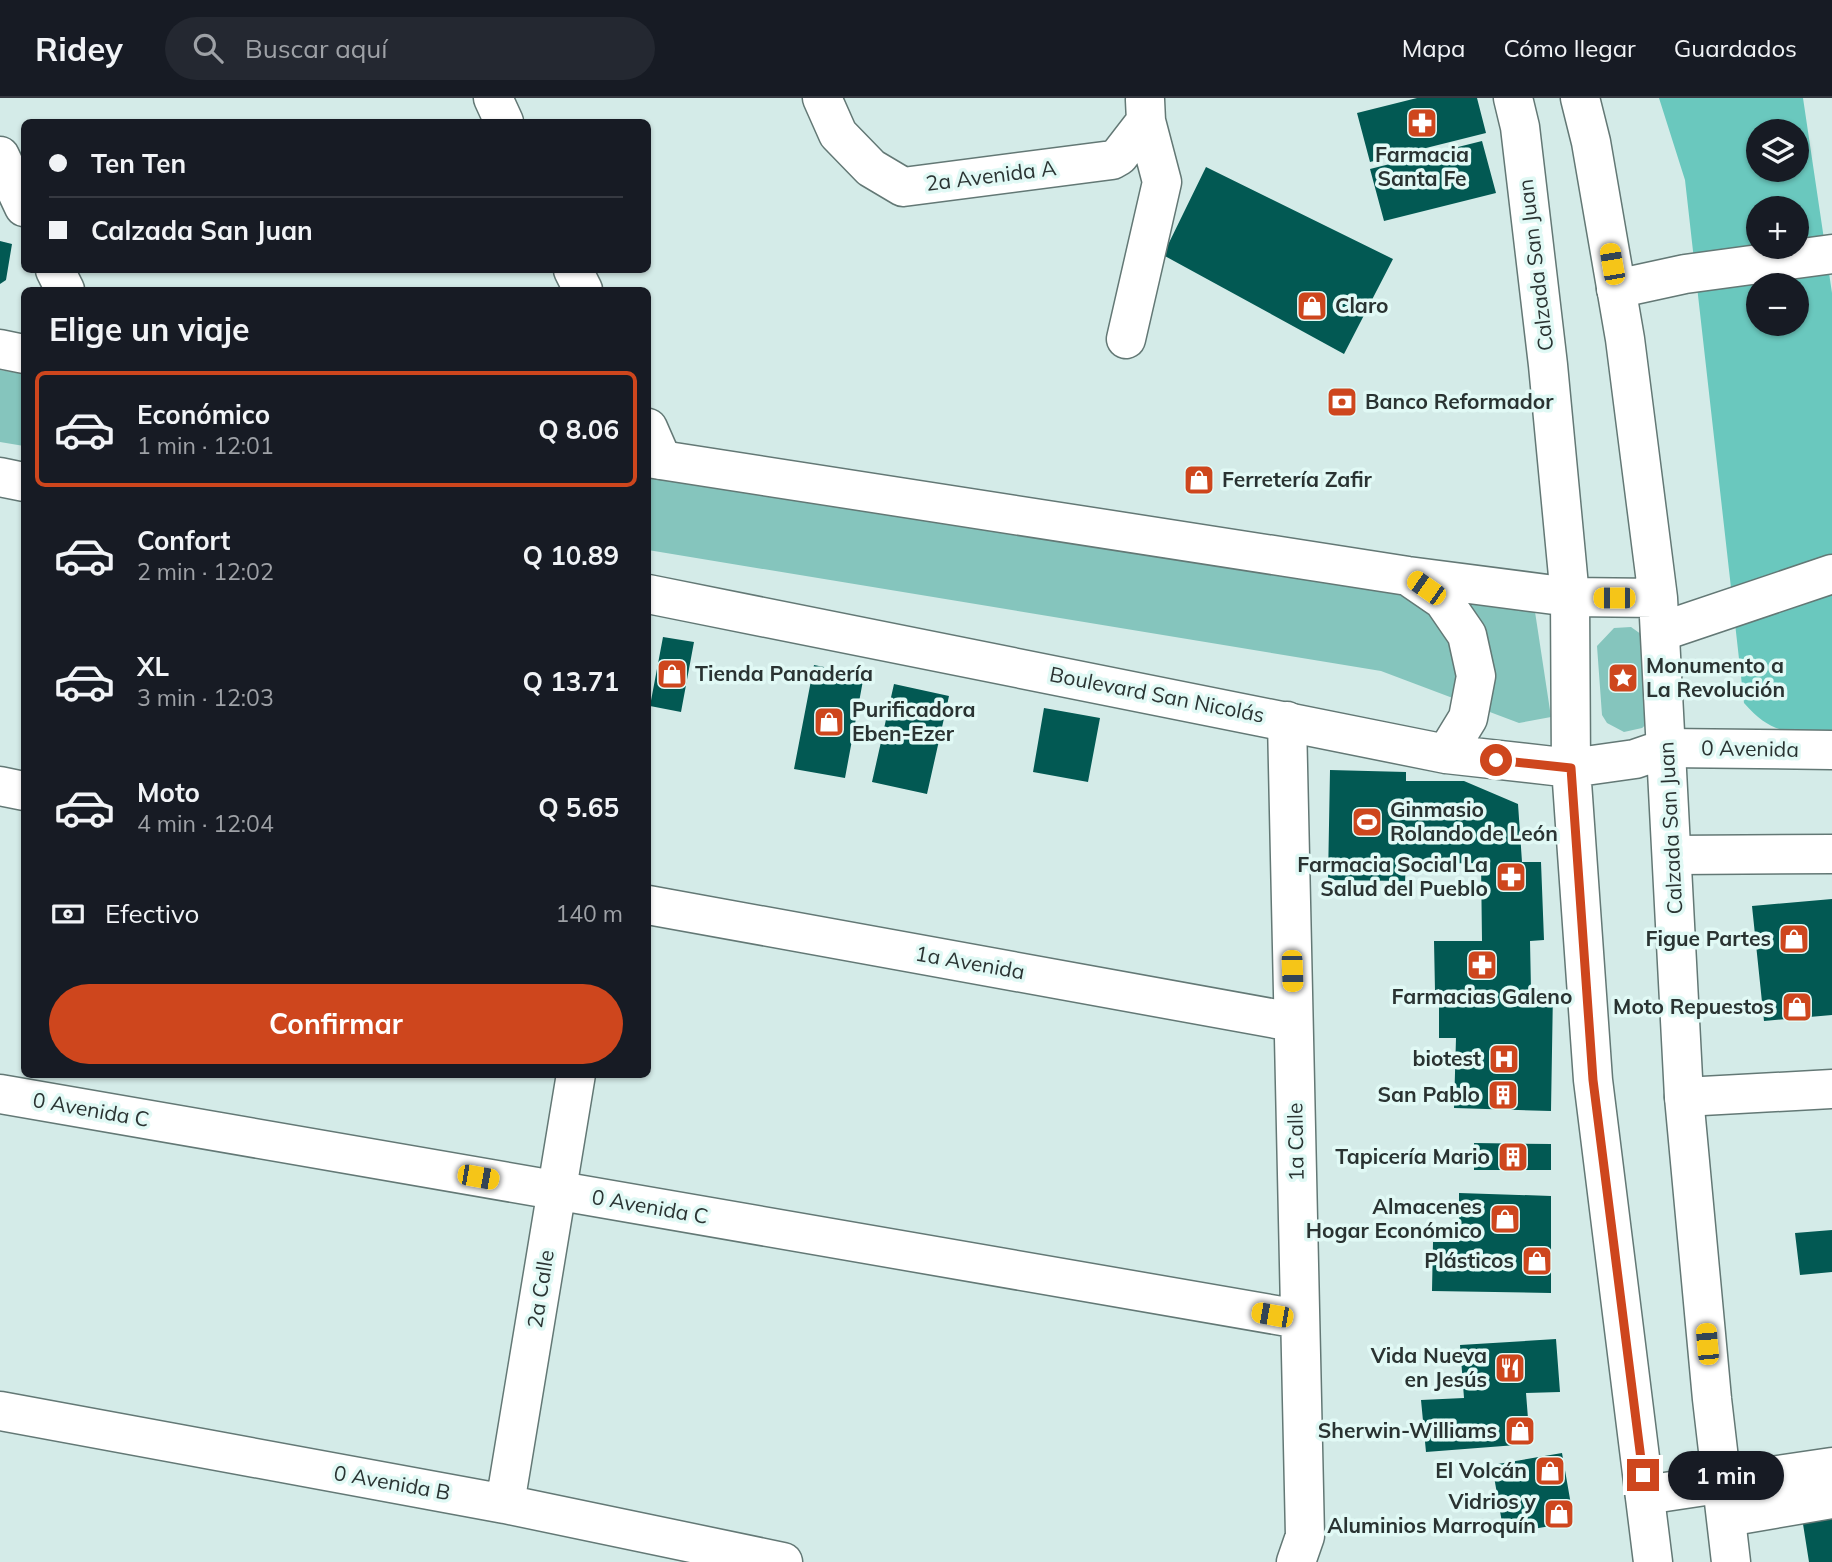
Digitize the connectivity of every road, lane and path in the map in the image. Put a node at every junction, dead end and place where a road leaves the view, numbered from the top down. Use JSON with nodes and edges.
{"nodes":[{"id":1,"x":493,"y":98,"type":"edge"},
{"id":2,"x":822,"y":98,"type":"edge"},
{"id":3,"x":1513,"y":98,"type":"edge"},
{"id":4,"x":1580,"y":98,"type":"edge"},
{"id":5,"x":1145,"y":110,"type":"edge"},
{"id":6,"x":503,"y":119,"type":"edge"},
{"id":7,"x":0,"y":156,"type":"edge"},
{"id":8,"x":21,"y":201,"type":"edge"},
{"id":9,"x":1832,"y":254,"type":"edge"},
{"id":10,"x":1616,"y":289,"type":"junction"},
{"id":11,"x":1126,"y":339,"type":"dead end"},
{"id":12,"x":0,"y":349,"type":"edge"},
{"id":13,"x":21,"y":353,"type":"edge"},
{"id":14,"x":652,"y":449,"type":"edge"},
{"id":15,"x":0,"y":477,"type":"edge"},
{"id":16,"x":21,"y":481,"type":"edge"},
{"id":17,"x":1832,"y":574,"type":"edge"},
{"id":18,"x":1408,"y":576,"type":"junction"},
{"id":19,"x":651,"y":595,"type":"edge"},
{"id":20,"x":1570,"y":597,"type":"junction"},
{"id":21,"x":1659,"y":615,"type":"junction"},
{"id":22,"x":1287,"y":721,"type":"junction"},
{"id":23,"x":1667,"y":747,"type":"junction"},
{"id":24,"x":1832,"y":750,"type":"edge"},
{"id":25,"x":1446,"y":754,"type":"junction"},
{"id":26,"x":1571,"y":768,"type":"junction"},
{"id":27,"x":0,"y":786,"type":"edge"},
{"id":28,"x":21,"y":790,"type":"edge"},
{"id":29,"x":1832,"y":854,"type":"edge"},
{"id":30,"x":1674,"y":855,"type":"junction"},
{"id":31,"x":651,"y":906,"type":"edge"},
{"id":32,"x":1293,"y":1022,"type":"junction"},
{"id":33,"x":575,"y":1078,"type":"edge"},
{"id":34,"x":1832,"y":1089,"type":"edge"},
{"id":35,"x":0,"y":1094,"type":"edge"},
{"id":36,"x":1685,"y":1097,"type":"junction"},
{"id":37,"x":557,"y":1191,"type":"junction"},
{"id":38,"x":1300,"y":1319,"type":"junction"},
{"id":39,"x":0,"y":1411,"type":"edge"},
{"id":40,"x":1832,"y":1467,"type":"edge"},
{"id":41,"x":1645,"y":1495,"type":"junction"},
{"id":42,"x":1832,"y":1499,"type":"edge"},
{"id":43,"x":1724,"y":1501,"type":"junction"},
{"id":44,"x":505,"y":1504,"type":"junction"},
{"id":45,"x":783,"y":1562,"type":"edge"},
{"id":46,"x":1296,"y":1562,"type":"edge"},
{"id":47,"x":1653,"y":1562,"type":"edge"},
{"id":48,"x":1731,"y":1562,"type":"edge"}],
"edges":[{"from":1,"to":6,"type":"street"},
{"from":2,"to":5,"type":"street","name":"2a Avenida A"},
{"from":3,"to":20,"type":"street","name":"Calzada San Juan"},
{"from":4,"to":10,"type":"street","name":"Calzada San Juan"},
{"from":5,"to":11,"type":"street"},
{"from":7,"to":8,"type":"street"},
{"from":9,"to":10,"type":"street"},
{"from":10,"to":21,"type":"street","name":"Calzada San Juan"},
{"from":12,"to":13,"type":"street"},
{"from":14,"to":18,"type":"street"},
{"from":15,"to":16,"type":"street"},
{"from":17,"to":21,"type":"street"},
{"from":18,"to":20,"type":"street"},
{"from":18,"to":25,"type":"street"},
{"from":19,"to":22,"type":"street","name":"Boulevard San Nicolás"},
{"from":20,"to":21,"type":"street"},
{"from":20,"to":26,"type":"street","name":"Calzada San Juan"},
{"from":21,"to":23,"type":"street","name":"Calzada San Juan"},
{"from":22,"to":25,"type":"street","name":"Boulevard San Nicolás"},
{"from":22,"to":32,"type":"street","name":"1a Calle"},
{"from":23,"to":24,"type":"street","name":"0 Avenida"},
{"from":23,"to":26,"type":"street","name":"Boulevard San Nicolás"},
{"from":23,"to":30,"type":"street","name":"Calzada San Juan"},
{"from":25,"to":26,"type":"street","name":"Boulevard San Nicolás"},
{"from":26,"to":41,"type":"street","name":"Calzada San Juan"},
{"from":27,"to":28,"type":"street"},
{"from":29,"to":30,"type":"street"},
{"from":30,"to":36,"type":"street","name":"Calzada San Juan"},
{"from":31,"to":32,"type":"street","name":"1a Avenida"},
{"from":32,"to":38,"type":"street","name":"1a Calle"},
{"from":33,"to":37,"type":"street","name":"2a Calle"},
{"from":34,"to":36,"type":"street"},
{"from":35,"to":37,"type":"street","name":"0 Avenida C"},
{"from":36,"to":43,"type":"street","name":"Calzada San Juan"},
{"from":37,"to":38,"type":"street","name":"0 Avenida C"},
{"from":37,"to":44,"type":"street","name":"2a Calle"},
{"from":38,"to":46,"type":"street","name":"1a Calle"},
{"from":39,"to":44,"type":"street","name":"0 Avenida B"},
{"from":40,"to":43,"type":"street"},
{"from":41,"to":43,"type":"street"},
{"from":41,"to":47,"type":"street","name":"Calzada San Juan"},
{"from":42,"to":43,"type":"street"},
{"from":43,"to":48,"type":"street","name":"Calzada San Juan"},
{"from":44,"to":45,"type":"street","name":"0 Avenida B"}]}
